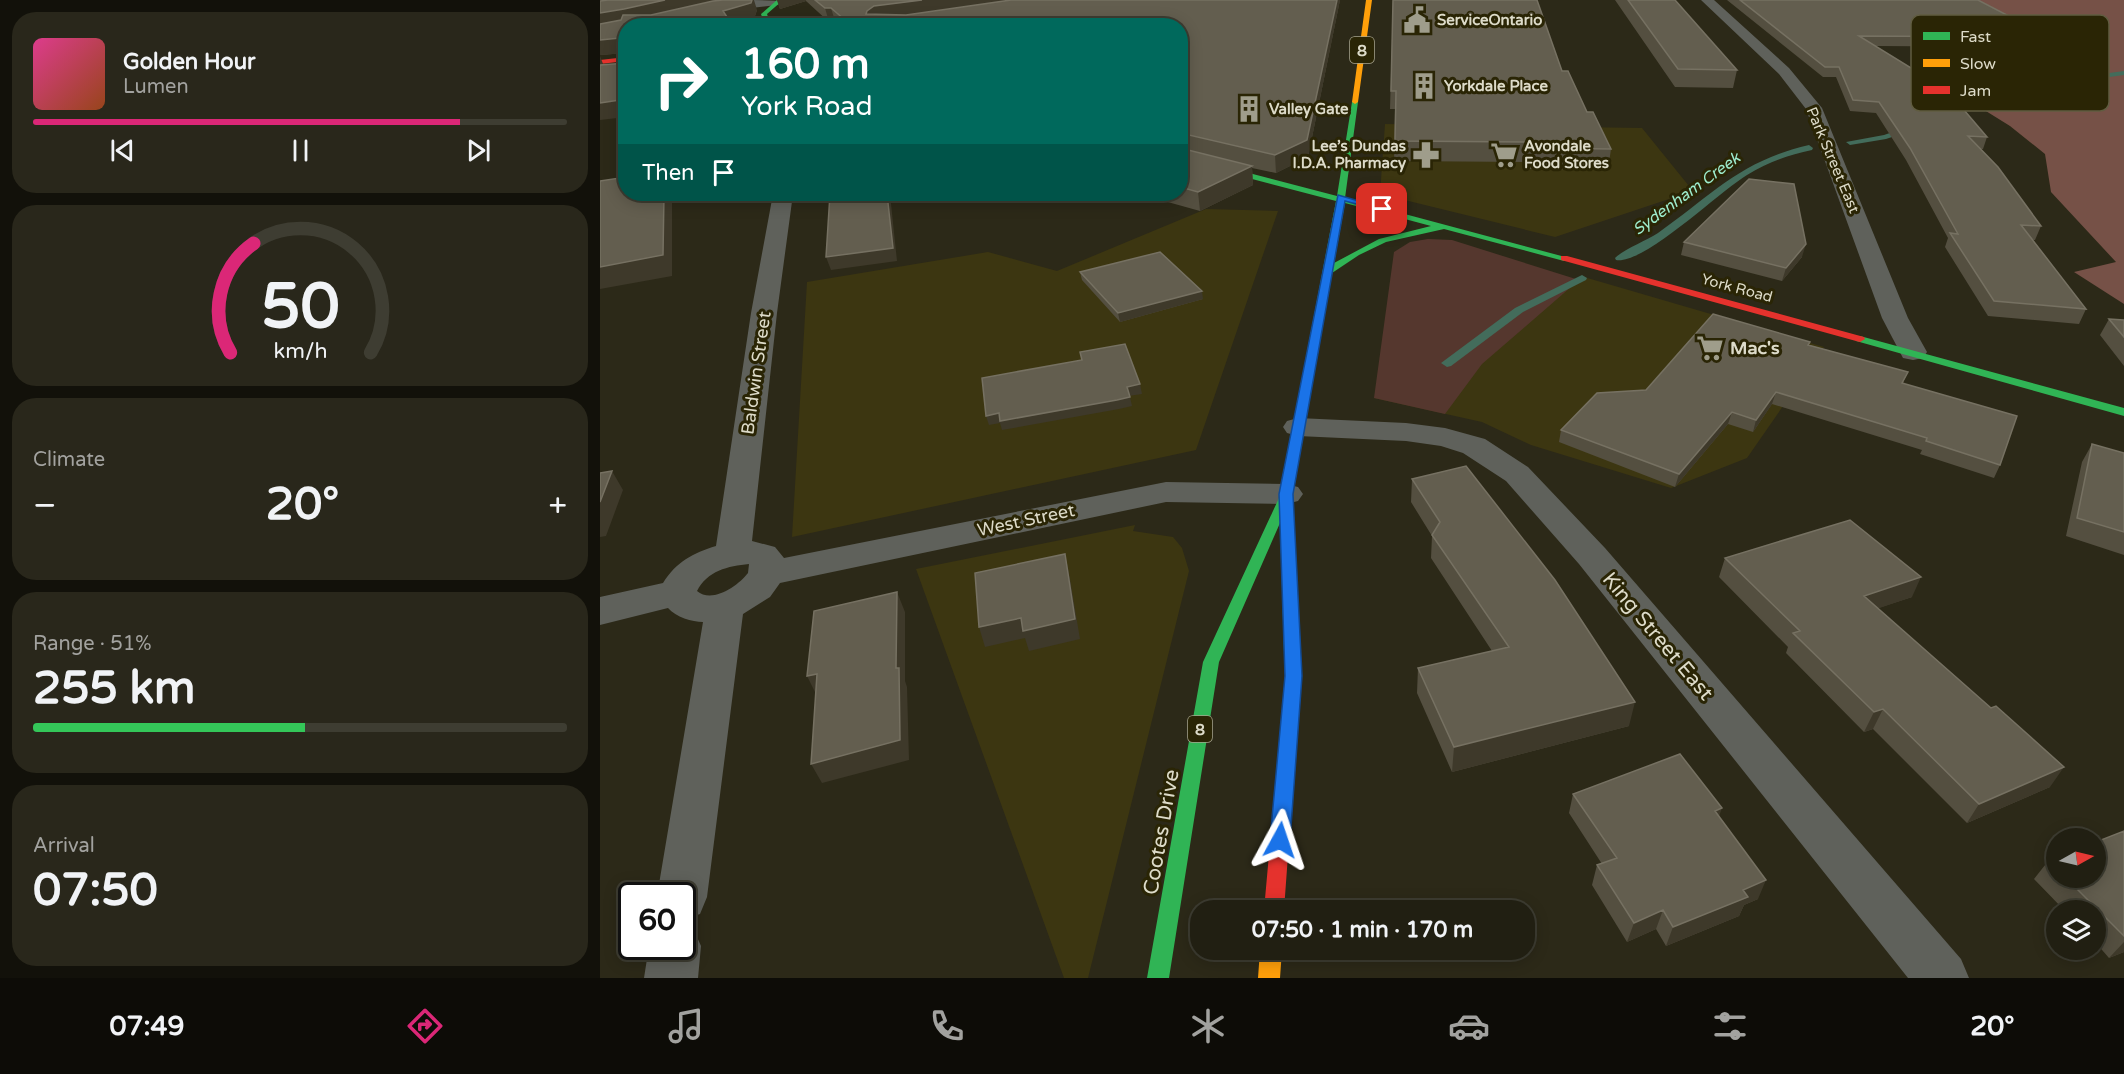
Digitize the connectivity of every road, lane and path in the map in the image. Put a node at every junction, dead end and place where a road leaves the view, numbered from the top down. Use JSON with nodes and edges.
{"nodes":[{"id":1,"x":1369,"y":0,"type":"edge"},
{"id":2,"x":1707,"y":0,"type":"edge"},
{"id":3,"x":779,"y":1,"type":"edge"},
{"id":4,"x":674,"y":18,"type":"edge"},
{"id":5,"x":765,"y":18,"type":"edge"},
{"id":6,"x":618,"y":60,"type":"edge"},
{"id":7,"x":600,"y":62,"type":"edge"},
{"id":8,"x":1188,"y":159,"type":"edge"},
{"id":9,"x":1341,"y":197,"type":"junction"},
{"id":10,"x":782,"y":201,"type":"edge"},
{"id":11,"x":1446,"y":226,"type":"junction"},
{"id":12,"x":1326,"y":273,"type":"junction"},
{"id":13,"x":1913,"y":352,"type":"junction"},
{"id":14,"x":2124,"y":412,"type":"edge"},
{"id":15,"x":1298,"y":427,"type":"junction"},
{"id":16,"x":1286,"y":494,"type":"junction"},
{"id":17,"x":733,"y":553,"type":"junction"},
{"id":18,"x":769,"y":573,"type":"junction"},
{"id":19,"x":676,"y":593,"type":"junction"},
{"id":20,"x":724,"y":606,"type":"junction"},
{"id":21,"x":600,"y":611,"type":"edge"},
{"id":22,"x":684,"y":882,"type":"edge"},
{"id":23,"x":1275,"y":900,"type":"edge"},
{"id":24,"x":673,"y":960,"type":"edge"},
{"id":25,"x":1270,"y":960,"type":"edge"},
{"id":26,"x":671,"y":978,"type":"edge"},
{"id":27,"x":1158,"y":978,"type":"edge"},
{"id":28,"x":1269,"y":978,"type":"edge"},
{"id":29,"x":1942,"y":978,"type":"edge"}],
"edges":[{"from":1,"to":9,"type":"main road","number":"8"},
{"from":2,"to":13,"type":"street","name":"Park Street East"},
{"from":3,"to":4,"type":"street"},
{"from":3,"to":5,"type":"main road"},
{"from":6,"to":7,"type":"main road"},
{"from":8,"to":9,"type":"main road","name":"York Road"},
{"from":9,"to":11,"type":"main road","name":"York Road"},
{"from":9,"to":12,"type":"main road","name":"Cootes Drive","number":"8"},
{"from":10,"to":17,"type":"street","name":"Baldwin Street"},
{"from":11,"to":12,"type":"main road"},
{"from":11,"to":13,"type":"main road","name":"York Road"},
{"from":12,"to":15,"type":"main road","name":"Cootes Drive","number":"8"},
{"from":13,"to":14,"type":"main road","name":"York Road"},
{"from":15,"to":16,"type":"main road","name":"Cootes Drive","number":"8"},
{"from":15,"to":29,"type":"street","name":"King Street East"},
{"from":16,"to":18,"type":"street","name":"West Street"},
{"from":16,"to":23,"type":"main road","name":"Cootes Drive","number":"8"},
{"from":16,"to":27,"type":"main road","name":"Cootes Drive","number":"8"},
{"from":17,"to":18,"type":"street"},
{"from":17,"to":19,"type":"street"},
{"from":18,"to":20,"type":"street"},
{"from":19,"to":20,"type":"street"},
{"from":19,"to":21,"type":"street"},
{"from":20,"to":22,"type":"street"},
{"from":24,"to":26,"type":"street"},
{"from":25,"to":28,"type":"main road"}]}
